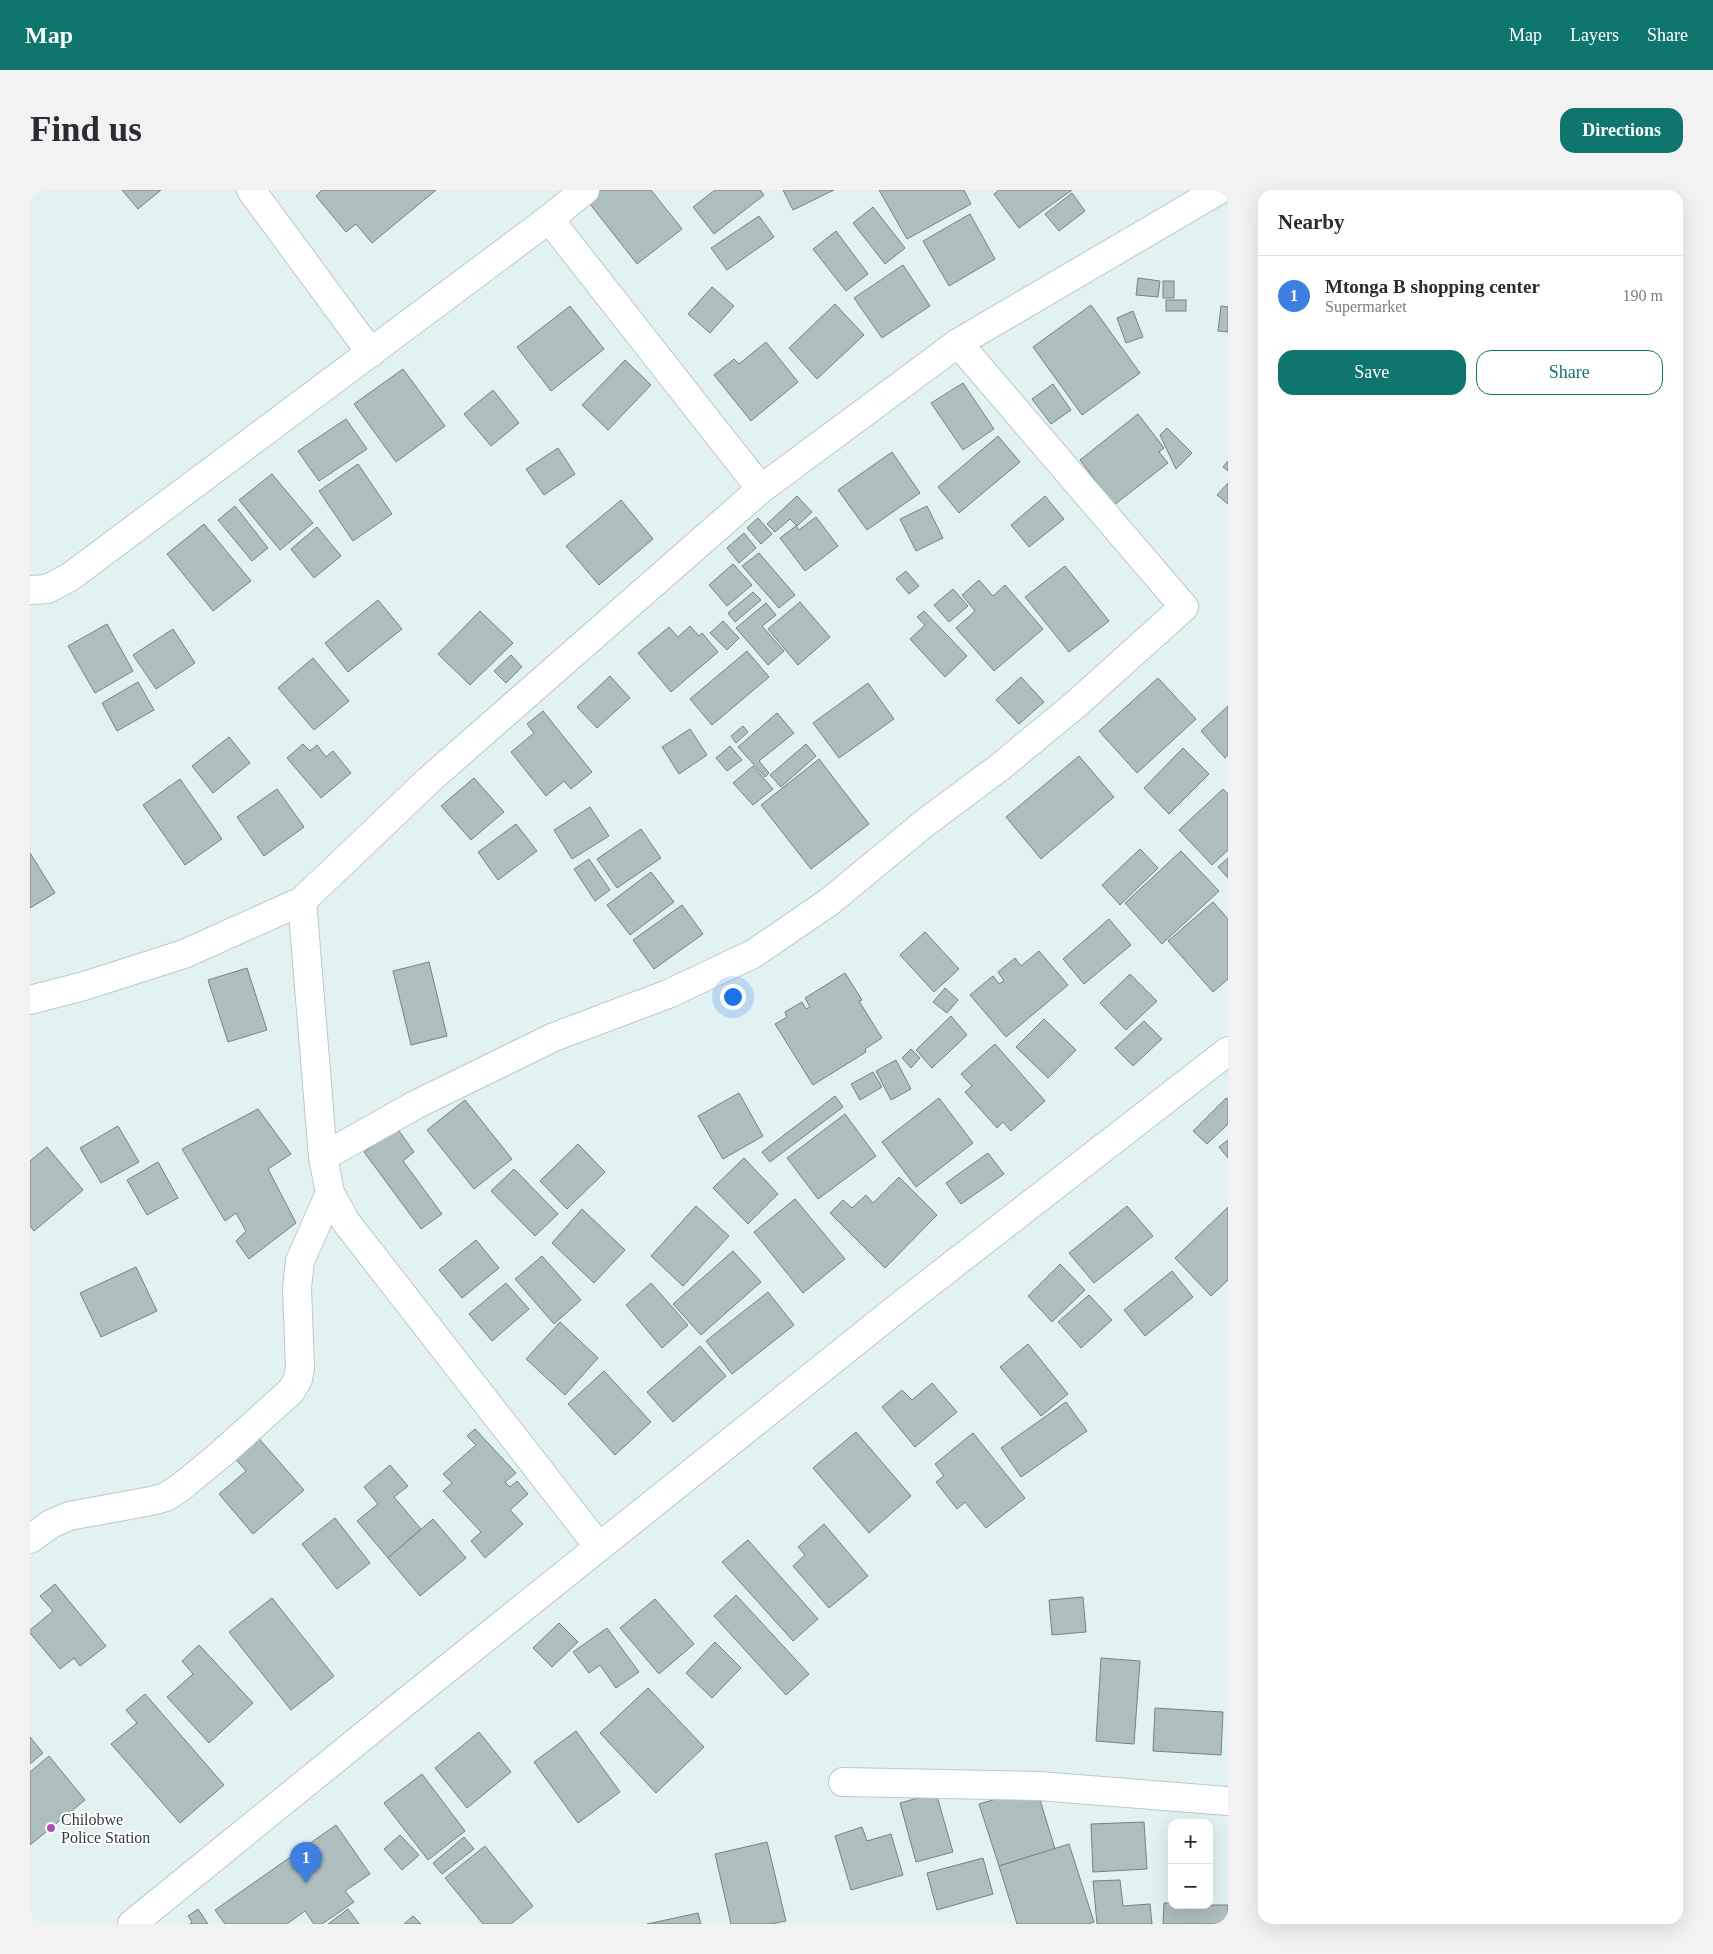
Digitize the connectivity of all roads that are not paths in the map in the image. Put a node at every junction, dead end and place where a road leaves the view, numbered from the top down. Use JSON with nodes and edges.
{"nodes":[{"id":1,"x":250,"y":190,"type":"edge"},
{"id":2,"x":585,"y":190,"type":"edge"},
{"id":3,"x":1219,"y":190,"type":"edge"},
{"id":4,"x":549,"y":219,"type":"junction"},
{"id":5,"x":958,"y":343,"type":"junction"},
{"id":6,"x":372,"y":353,"type":"junction"},
{"id":7,"x":761,"y":489,"type":"junction"},
{"id":8,"x":30,"y":590,"type":"edge"},
{"id":9,"x":302,"y":901,"type":"junction"},
{"id":10,"x":30,"y":1000,"type":"edge"},
{"id":11,"x":1228,"y":1051,"type":"edge"},
{"id":12,"x":323,"y":1157,"type":"junction"},
{"id":13,"x":330,"y":1193,"type":"junction"},
{"id":14,"x":30,"y":1539,"type":"edge"},
{"id":15,"x":599,"y":1547,"type":"junction"},
{"id":16,"x":843,"y":1782,"type":"dead end"},
{"id":17,"x":1228,"y":1800,"type":"edge"},
{"id":18,"x":132,"y":1924,"type":"edge"}],
"edges":[{"from":1,"to":6,"type":"street"},
{"from":2,"to":4,"type":"street"},
{"from":3,"to":5,"type":"street"},
{"from":4,"to":6,"type":"street"},
{"from":4,"to":7,"type":"street"},
{"from":5,"to":7,"type":"street"},
{"from":5,"to":12,"type":"street"},
{"from":6,"to":8,"type":"street"},
{"from":7,"to":9,"type":"street"},
{"from":9,"to":10,"type":"street"},
{"from":9,"to":12,"type":"street"},
{"from":11,"to":15,"type":"street"},
{"from":12,"to":13,"type":"street"},
{"from":13,"to":14,"type":"street"},
{"from":13,"to":15,"type":"street"},
{"from":15,"to":18,"type":"street"},
{"from":16,"to":17,"type":"street"}]}
